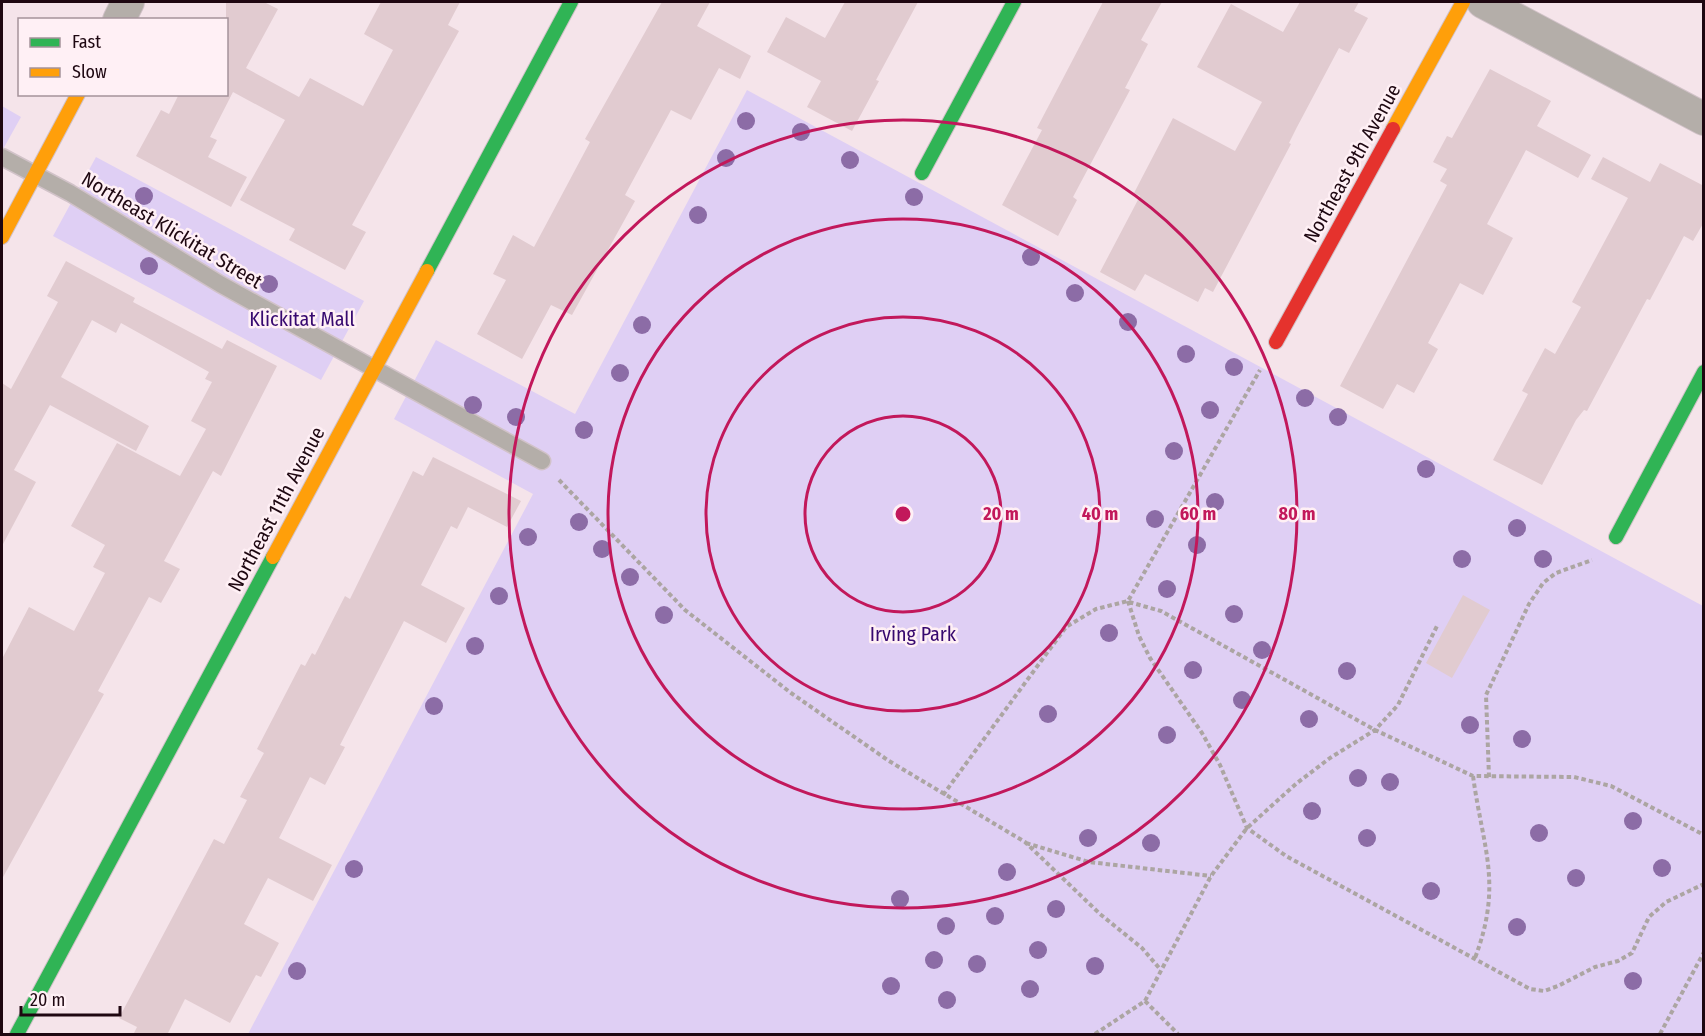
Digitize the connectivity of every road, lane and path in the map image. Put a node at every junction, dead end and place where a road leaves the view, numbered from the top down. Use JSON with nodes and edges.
{"nodes":[{"id":1,"x":129,"y":2,"type":"edge"},
{"id":2,"x":570,"y":2,"type":"edge"},
{"id":3,"x":1014,"y":2,"type":"edge"},
{"id":4,"x":1463,"y":2,"type":"edge"},
{"id":5,"x":1483,"y":2,"type":"edge"},
{"id":6,"x":120,"y":18,"type":"edge"},
{"id":7,"x":77,"y":96,"type":"edge"},
{"id":8,"x":1704,"y":120,"type":"edge"},
{"id":9,"x":2,"y":157,"type":"edge"},
{"id":10,"x":922,"y":173,"type":"dead end"},
{"id":11,"x":35,"y":175,"type":"junction"},
{"id":12,"x":2,"y":237,"type":"edge"},
{"id":13,"x":1276,"y":342,"type":"joint"},
{"id":14,"x":373,"y":369,"type":"junction"},
{"id":15,"x":1704,"y":372,"type":"edge"},
{"id":16,"x":542,"y":461,"type":"joint"},
{"id":17,"x":1616,"y":537,"type":"joint"},
{"id":18,"x":1128,"y":601,"type":"junction"},
{"id":19,"x":1438,"y":624,"type":"dead end"},
{"id":20,"x":1375,"y":730,"type":"junction"},
{"id":21,"x":1473,"y":776,"type":"junction"},
{"id":22,"x":1489,"y":777,"type":"junction"},
{"id":23,"x":943,"y":795,"type":"junction"},
{"id":24,"x":1247,"y":828,"type":"junction"},
{"id":25,"x":1704,"y":835,"type":"edge"},
{"id":26,"x":1025,"y":843,"type":"junction"},
{"id":27,"x":1211,"y":876,"type":"junction"},
{"id":28,"x":1704,"y":884,"type":"edge"},
{"id":29,"x":1704,"y":952,"type":"edge"},
{"id":30,"x":1475,"y":958,"type":"junction"},
{"id":31,"x":1160,"y":969,"type":"junction"},
{"id":32,"x":1145,"y":1001,"type":"junction"},
{"id":33,"x":17,"y":1035,"type":"edge"},
{"id":34,"x":1095,"y":1035,"type":"edge"},
{"id":35,"x":1178,"y":1035,"type":"edge"},
{"id":36,"x":1660,"y":1035,"type":"edge"}],
"edges":[{"from":1,"to":6,"type":"street"},
{"from":2,"to":14,"type":"street","name":"Northeast 11th Avenue"},
{"from":3,"to":10,"type":"street"},
{"from":4,"to":13,"type":"street","name":"Northeast 9th Avenue"},
{"from":5,"to":8,"type":"street"},
{"from":7,"to":11,"type":"street"},
{"from":9,"to":11,"type":"lane","name":"Northeast Klickitat Street"},
{"from":11,"to":12,"type":"street"},
{"from":11,"to":14,"type":"lane","name":"Northeast Klickitat Street"},
{"from":13,"to":18,"type":"path"},
{"from":14,"to":16,"type":"lane","name":"Northeast Klickitat Street"},
{"from":14,"to":33,"type":"street","name":"Northeast 11th Avenue"},
{"from":15,"to":17,"type":"street"},
{"from":16,"to":23,"type":"path"},
{"from":17,"to":22,"type":"path"},
{"from":18,"to":20,"type":"path"},
{"from":18,"to":23,"type":"path"},
{"from":18,"to":24,"type":"path"},
{"from":19,"to":20,"type":"path"},
{"from":20,"to":21,"type":"path"},
{"from":20,"to":24,"type":"path"},
{"from":21,"to":22,"type":"path"},
{"from":21,"to":30,"type":"path"},
{"from":22,"to":25,"type":"path"},
{"from":23,"to":26,"type":"path"},
{"from":24,"to":27,"type":"path"},
{"from":24,"to":30,"type":"path"},
{"from":26,"to":27,"type":"path"},
{"from":26,"to":31,"type":"path"},
{"from":27,"to":31,"type":"path"},
{"from":28,"to":30,"type":"path"},
{"from":29,"to":36,"type":"path"},
{"from":31,"to":32,"type":"path"},
{"from":32,"to":34,"type":"path"},
{"from":32,"to":35,"type":"path"}]}
